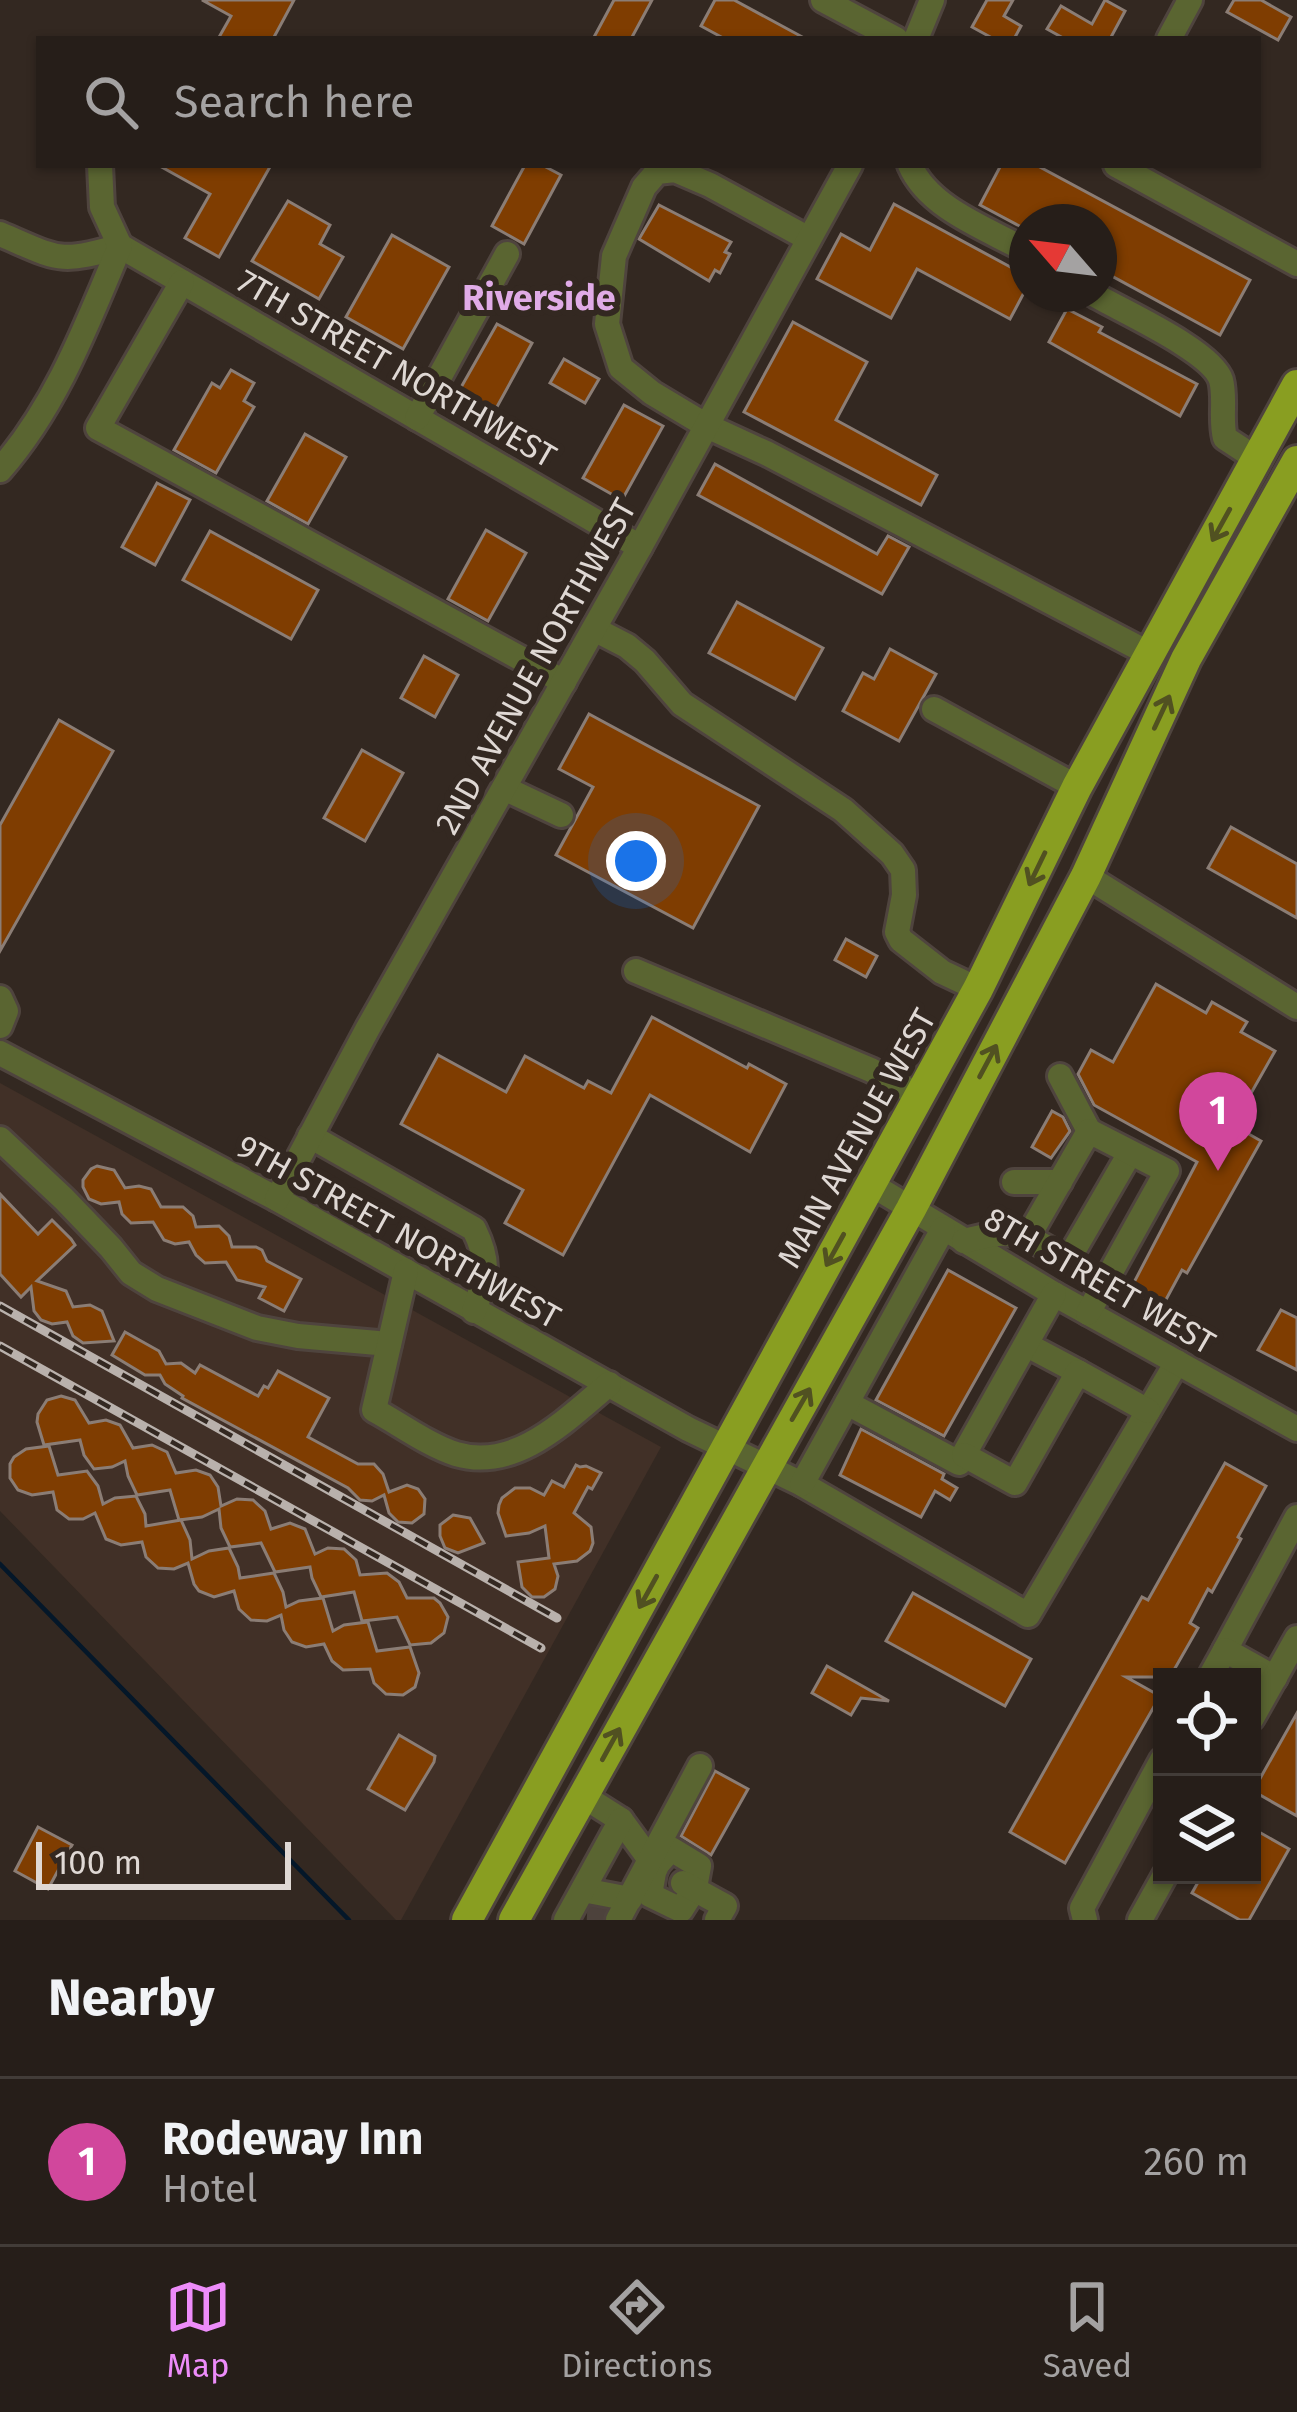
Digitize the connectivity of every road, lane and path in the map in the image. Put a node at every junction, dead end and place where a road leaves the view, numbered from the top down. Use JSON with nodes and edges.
{"nodes":[{"id":1,"x":823,"y":0,"type":"edge"},
{"id":2,"x":932,"y":0,"type":"edge"},
{"id":3,"x":1190,"y":0,"type":"edge"},
{"id":4,"x":890,"y":36,"type":"edge"},
{"id":5,"x":917,"y":36,"type":"edge"},
{"id":6,"x":1170,"y":36,"type":"edge"},
{"id":7,"x":100,"y":168,"type":"edge"},
{"id":8,"x":848,"y":168,"type":"edge"},
{"id":9,"x":911,"y":168,"type":"edge"},
{"id":10,"x":1121,"y":168,"type":"edge"},
{"id":11,"x":0,"y":234,"type":"edge"},
{"id":12,"x":809,"y":239,"type":"junction"},
{"id":13,"x":1009,"y":241,"type":"edge"},
{"id":14,"x":120,"y":246,"type":"junction"},
{"id":15,"x":507,"y":254,"type":"dead end"},
{"id":16,"x":1297,"y":264,"type":"edge"},
{"id":17,"x":182,"y":282,"type":"junction"},
{"id":18,"x":1117,"y":307,"type":"edge"},
{"id":19,"x":1297,"y":385,"type":"edge"},
{"id":20,"x":417,"y":418,"type":"junction"},
{"id":21,"x":707,"y":427,"type":"junction"},
{"id":22,"x":1257,"y":459,"type":"junction"},
{"id":23,"x":1297,"y":461,"type":"edge"},
{"id":24,"x":0,"y":470,"type":"edge"},
{"id":25,"x":640,"y":547,"type":"junction"},
{"id":26,"x":594,"y":629,"type":"junction"},
{"id":27,"x":1150,"y":654,"type":"junction"},
{"id":28,"x":564,"y":682,"type":"junction"},
{"id":29,"x":934,"y":709,"type":"dead end"},
{"id":30,"x":1077,"y":787,"type":"junction"},
{"id":31,"x":504,"y":788,"type":"junction"},
{"id":32,"x":561,"y":815,"type":"dead end"},
{"id":33,"x":1086,"y":877,"type":"junction"},
{"id":34,"x":636,"y":971,"type":"dead end"},
{"id":35,"x":979,"y":988,"type":"junction"},
{"id":36,"x":0,"y":998,"type":"edge"},
{"id":37,"x":1297,"y":1007,"type":"edge"},
{"id":38,"x":0,"y":1026,"type":"edge"},
{"id":39,"x":0,"y":1053,"type":"edge"},
{"id":40,"x":1060,"y":1076,"type":"dead end"},
{"id":41,"x":920,"y":1096,"type":"junction"},
{"id":42,"x":1089,"y":1131,"type":"junction"},
{"id":43,"x":310,"y":1136,"type":"junction"},
{"id":44,"x":0,"y":1139,"type":"edge"},
{"id":45,"x":1130,"y":1153,"type":"junction"},
{"id":46,"x":1015,"y":1182,"type":"dead end"},
{"id":47,"x":1060,"y":1182,"type":"junction"},
{"id":48,"x":872,"y":1185,"type":"junction"},
{"id":49,"x":277,"y":1199,"type":"junction"},
{"id":50,"x":910,"y":1210,"type":"junction"},
{"id":51,"x":953,"y":1235,"type":"junction"},
{"id":52,"x":1028,"y":1237,"type":"junction"},
{"id":53,"x":1068,"y":1260,"type":"junction"},
{"id":54,"x":406,"y":1271,"type":"junction"},
{"id":55,"x":1104,"y":1282,"type":"junction"},
{"id":56,"x":1054,"y":1294,"type":"junction"},
{"id":57,"x":474,"y":1311,"type":"junction"},
{"id":58,"x":1088,"y":1313,"type":"junction"},
{"id":59,"x":389,"y":1344,"type":"junction"},
{"id":60,"x":1027,"y":1345,"type":"junction"},
{"id":61,"x":1177,"y":1362,"type":"junction"},
{"id":62,"x":1078,"y":1372,"type":"junction"},
{"id":63,"x":609,"y":1384,"type":"junction"},
{"id":64,"x":847,"y":1403,"type":"junction"},
{"id":65,"x":1148,"y":1411,"type":"junction"},
{"id":66,"x":1297,"y":1429,"type":"edge"},
{"id":67,"x":727,"y":1448,"type":"junction"},
{"id":68,"x":964,"y":1455,"type":"junction"},
{"id":69,"x":765,"y":1467,"type":"junction"},
{"id":70,"x":802,"y":1484,"type":"junction"},
{"id":71,"x":1297,"y":1517,"type":"edge"},
{"id":72,"x":1297,"y":1638,"type":"edge"},
{"id":73,"x":1225,"y":1650,"type":"junction"},
{"id":74,"x":1215,"y":1668,"type":"edge"},
{"id":75,"x":1274,"y":1678,"type":"junction"},
{"id":76,"x":1261,"y":1702,"type":"edge"},
{"id":77,"x":700,"y":1766,"type":"dead end"},
{"id":78,"x":1156,"y":1776,"type":"edge"},
{"id":79,"x":583,"y":1796,"type":"junction"},
{"id":80,"x":621,"y":1820,"type":"junction"},
{"id":81,"x":669,"y":1874,"type":"junction"},
{"id":82,"x":1160,"y":1884,"type":"edge"},
{"id":83,"x":598,"y":1911,"type":"edge"},
{"id":84,"x":467,"y":1920,"type":"edge"},
{"id":85,"x":514,"y":1920,"type":"edge"},
{"id":86,"x":717,"y":1920,"type":"edge"},
{"id":87,"x":1085,"y":1920,"type":"edge"},
{"id":88,"x":1139,"y":1920,"type":"edge"}],
"edges":[{"from":1,"to":4,"type":"street"},
{"from":2,"to":5,"type":"street"},
{"from":3,"to":6,"type":"street"},
{"from":7,"to":14,"type":"street"},
{"from":8,"to":12,"type":"street","name":"2ND AVENUE NORTHWEST"},
{"from":9,"to":13,"type":"street"},
{"from":10,"to":16,"type":"street"},
{"from":11,"to":14,"type":"street"},
{"from":12,"to":21,"type":"street","name":"2ND AVENUE NORTHWEST"},
{"from":12,"to":21,"type":"street"},
{"from":14,"to":17,"type":"street","name":"7TH STREET NORTHWEST"},
{"from":14,"to":24,"type":"street"},
{"from":15,"to":20,"type":"street"},
{"from":17,"to":20,"type":"street","name":"7TH STREET NORTHWEST"},
{"from":17,"to":28,"type":"street"},
{"from":18,"to":22,"type":"street"},
{"from":19,"to":22,"type":"main road","name":"MAIN AVENUE WEST"},
{"from":20,"to":25,"type":"street","name":"7TH STREET NORTHWEST"},
{"from":21,"to":25,"type":"street","name":"2ND AVENUE NORTHWEST"},
{"from":21,"to":27,"type":"street"},
{"from":22,"to":27,"type":"main road","name":"MAIN AVENUE WEST","one_way":true},
{"from":33,"to":23,"type":"main road","one_way":true},
{"from":25,"to":26,"type":"street","name":"2ND AVENUE NORTHWEST"},
{"from":26,"to":28,"type":"street","name":"2ND AVENUE NORTHWEST"},
{"from":26,"to":35,"type":"street"},
{"from":27,"to":30,"type":"main road","name":"MAIN AVENUE WEST"},
{"from":28,"to":31,"type":"street","name":"2ND AVENUE NORTHWEST"},
{"from":29,"to":30,"type":"street"},
{"from":30,"to":35,"type":"main road","name":"MAIN AVENUE WEST","one_way":true},
{"from":31,"to":32,"type":"street"},
{"from":31,"to":43,"type":"street","name":"2ND AVENUE NORTHWEST"},
{"from":33,"to":37,"type":"street"},
{"from":50,"to":33,"type":"main road","one_way":true},
{"from":34,"to":41,"type":"street"},
{"from":35,"to":41,"type":"main road","name":"MAIN AVENUE WEST"},
{"from":36,"to":38,"type":"street"},
{"from":39,"to":49,"type":"street","name":"9TH STREET NORTHWEST"},
{"from":40,"to":42,"type":"street"},
{"from":41,"to":48,"type":"main road","name":"MAIN AVENUE WEST"},
{"from":42,"to":45,"type":"street"},
{"from":42,"to":47,"type":"street"},
{"from":43,"to":49,"type":"street","name":"2ND AVENUE NORTHWEST"},
{"from":43,"to":57,"type":"street"},
{"from":44,"to":59,"type":"street"},
{"from":45,"to":53,"type":"street"},
{"from":45,"to":55,"type":"street"},
{"from":46,"to":47,"type":"street"},
{"from":47,"to":52,"type":"street"},
{"from":48,"to":50,"type":"street","name":"8TH STREET WEST"},
{"from":48,"to":67,"type":"main road","name":"MAIN AVENUE WEST","one_way":true},
{"from":49,"to":54,"type":"street","name":"9TH STREET NORTHWEST"},
{"from":50,"to":51,"type":"street","name":"8TH STREET WEST"},
{"from":69,"to":50,"type":"main road","one_way":true},
{"from":51,"to":52,"type":"street"},
{"from":51,"to":56,"type":"street","name":"8TH STREET WEST"},
{"from":51,"to":64,"type":"street"},
{"from":52,"to":53,"type":"street"},
{"from":53,"to":55,"type":"street"},
{"from":54,"to":57,"type":"street","name":"9TH STREET NORTHWEST"},
{"from":54,"to":59,"type":"street"},
{"from":55,"to":58,"type":"street"},
{"from":56,"to":58,"type":"street","name":"8TH STREET WEST"},
{"from":56,"to":60,"type":"street"},
{"from":57,"to":63,"type":"street","name":"9TH STREET NORTHWEST"},
{"from":58,"to":61,"type":"street","name":"8TH STREET WEST"},
{"from":59,"to":63,"type":"street"},
{"from":60,"to":62,"type":"street"},
{"from":60,"to":68,"type":"street"},
{"from":61,"to":65,"type":"street"},
{"from":61,"to":66,"type":"street","name":"8TH STREET WEST"},
{"from":62,"to":65,"type":"street"},
{"from":62,"to":68,"type":"street"},
{"from":63,"to":67,"type":"street","name":"9TH STREET NORTHWEST"},
{"from":64,"to":68,"type":"street"},
{"from":64,"to":70,"type":"street"},
{"from":65,"to":70,"type":"street","name":"9TH STREET NORTHWEST"},
{"from":67,"to":69,"type":"street","name":"9TH STREET NORTHWEST"},
{"from":67,"to":84,"type":"main road","name":"MAIN AVENUE WEST","one_way":true},
{"from":69,"to":70,"type":"street","name":"9TH STREET NORTHWEST"},
{"from":79,"to":69,"type":"main road","one_way":true},
{"from":71,"to":73,"type":"street"},
{"from":72,"to":75,"type":"street"},
{"from":73,"to":74,"type":"street"},
{"from":73,"to":75,"type":"street"},
{"from":75,"to":76,"type":"street"},
{"from":77,"to":81,"type":"street"},
{"from":78,"to":87,"type":"street"},
{"from":79,"to":80,"type":"street"},
{"from":79,"to":85,"type":"main road"},
{"from":80,"to":81,"type":"street"},
{"from":80,"to":83,"type":"street"},
{"from":81,"to":83,"type":"street"},
{"from":81,"to":86,"type":"street"},
{"from":82,"to":88,"type":"street"}]}
